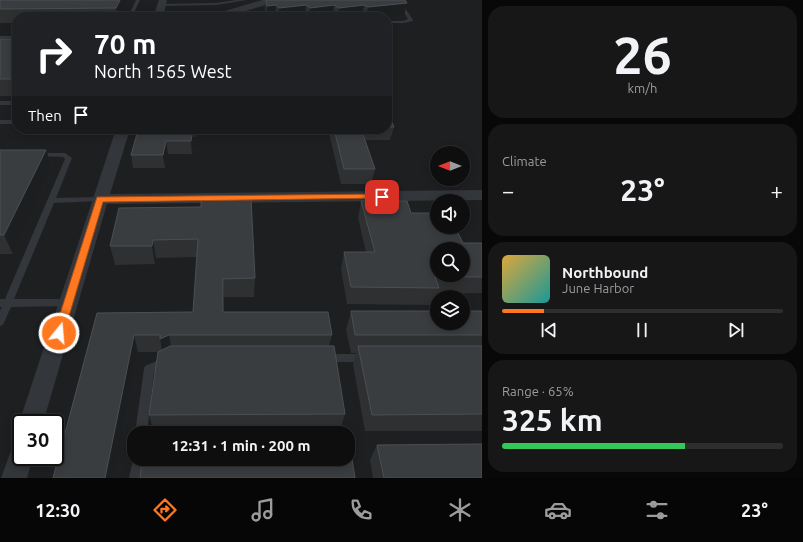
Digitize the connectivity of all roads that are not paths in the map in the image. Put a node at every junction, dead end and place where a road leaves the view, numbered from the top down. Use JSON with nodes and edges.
{"nodes":[{"id":1,"x":138,"y":0,"type":"edge"},
{"id":2,"x":245,"y":0,"type":"edge"},
{"id":3,"x":273,"y":0,"type":"edge"},
{"id":4,"x":258,"y":1,"type":"edge"},
{"id":5,"x":391,"y":1,"type":"edge"},
{"id":6,"x":398,"y":1,"type":"edge"},
{"id":7,"x":162,"y":2,"type":"edge"},
{"id":8,"x":132,"y":12,"type":"edge"},
{"id":9,"x":159,"y":12,"type":"edge"},
{"id":10,"x":235,"y":12,"type":"edge"},
{"id":11,"x":392,"y":22,"type":"edge"},
{"id":12,"x":0,"y":37,"type":"edge"},
{"id":13,"x":12,"y":37,"type":"edge"},
{"id":14,"x":12,"y":103,"type":"edge"},
{"id":15,"x":0,"y":104,"type":"edge"},
{"id":16,"x":0,"y":122,"type":"edge"},
{"id":17,"x":12,"y":122,"type":"edge"},
{"id":18,"x":121,"y":134,"type":"edge"},
{"id":19,"x":29,"y":155,"type":"edge"},
{"id":20,"x":482,"y":195,"type":"edge"},
{"id":21,"x":100,"y":199,"type":"junction"},
{"id":22,"x":50,"y":202,"type":"junction"},
{"id":23,"x":4,"y":303,"type":"edge"},
{"id":24,"x":68,"y":303,"type":"junction"},
{"id":25,"x":0,"y":322,"type":"edge"},
{"id":26,"x":180,"y":358,"type":"edge"},
{"id":27,"x":315,"y":358,"type":"edge"},
{"id":28,"x":379,"y":358,"type":"edge"},
{"id":29,"x":34,"y":414,"type":"edge"},
{"id":30,"x":142,"y":426,"type":"edge"},
{"id":31,"x":18,"y":466,"type":"edge"},
{"id":32,"x":137,"y":466,"type":"edge"},
{"id":33,"x":14,"y":478,"type":"edge"},
{"id":34,"x":135,"y":478,"type":"edge"}],
"edges":[{"from":1,"to":8,"type":"lane"},
{"from":2,"to":7,"type":"lane"},
{"from":3,"to":4,"type":"street"},
{"from":4,"to":10,"type":"street"},
{"from":5,"to":6,"type":"lane"},
{"from":6,"to":11,"type":"lane"},
{"from":7,"to":9,"type":"street"},
{"from":12,"to":13,"type":"lane"},
{"from":14,"to":15,"type":"lane"},
{"from":16,"to":17,"type":"lane"},
{"from":18,"to":21,"type":"street"},
{"from":19,"to":22,"type":"lane"},
{"from":20,"to":21,"type":"street"},
{"from":21,"to":22,"type":"lane"},
{"from":21,"to":24,"type":"street"},
{"from":22,"to":23,"type":"lane"},
{"from":23,"to":24,"type":"lane"},
{"from":23,"to":25,"type":"lane"},
{"from":24,"to":29,"type":"street"},
{"from":26,"to":30,"type":"lane"},
{"from":27,"to":28,"type":"lane"},
{"from":31,"to":33,"type":"street"},
{"from":32,"to":34,"type":"lane"}]}
